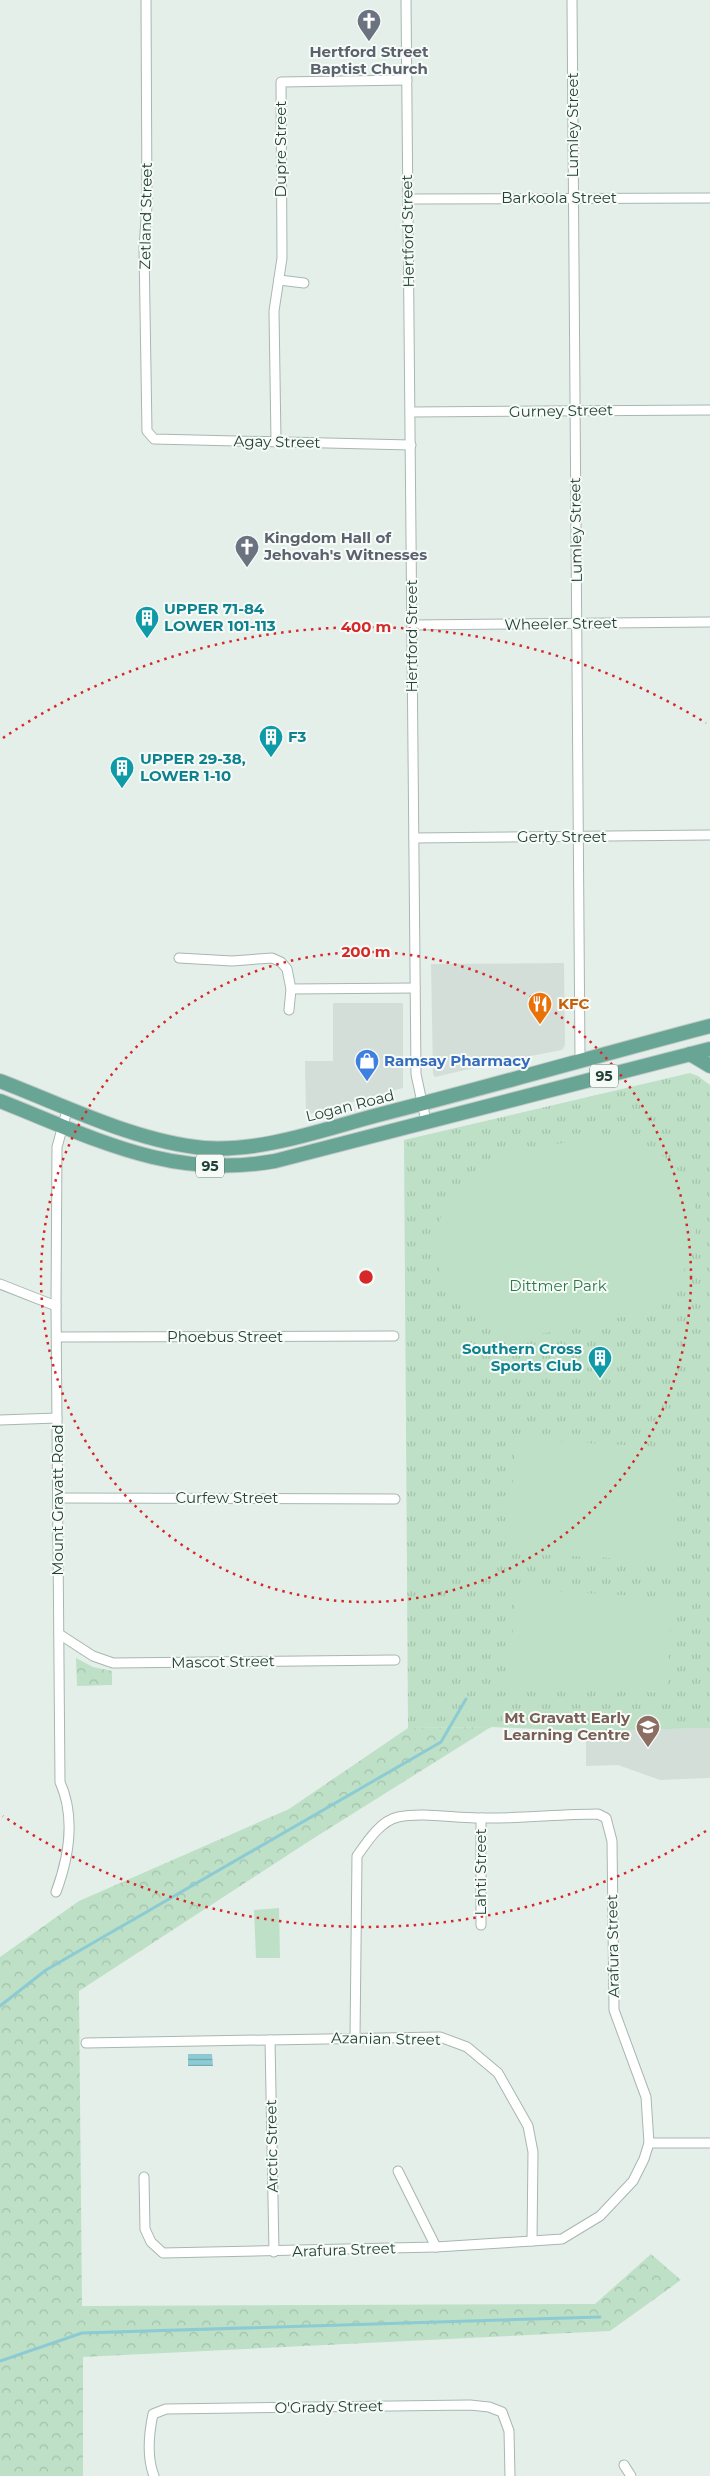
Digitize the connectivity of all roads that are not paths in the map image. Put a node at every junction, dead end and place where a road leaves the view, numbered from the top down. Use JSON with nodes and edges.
{"nodes":[{"id":1,"x":146,"y":0,"type":"edge"},
{"id":2,"x":406,"y":0,"type":"edge"},
{"id":3,"x":572,"y":0,"type":"edge"},
{"id":4,"x":407,"y":80,"type":"junction"},
{"id":5,"x":710,"y":198,"type":"edge"},
{"id":6,"x":408,"y":199,"type":"junction"},
{"id":7,"x":574,"y":199,"type":"junction"},
{"id":8,"x":279,"y":280,"type":"junction"},
{"id":9,"x":304,"y":283,"type":"dead end"},
{"id":10,"x":710,"y":410,"type":"edge"},
{"id":11,"x":575,"y":411,"type":"junction"},
{"id":12,"x":411,"y":412,"type":"junction"},
{"id":13,"x":147,"y":431,"type":"joint"},
{"id":14,"x":276,"y":441,"type":"junction"},
{"id":15,"x":411,"y":445,"type":"junction"},
{"id":16,"x":710,"y":622,"type":"edge"},
{"id":17,"x":577,"y":624,"type":"junction"},
{"id":18,"x":413,"y":625,"type":"junction"},
{"id":19,"x":578,"y":836,"type":"junction"},
{"id":20,"x":710,"y":836,"type":"edge"},
{"id":21,"x":414,"y":838,"type":"junction"},
{"id":22,"x":179,"y":958,"type":"dead end"},
{"id":23,"x":415,"y":988,"type":"junction"},
{"id":24,"x":292,"y":989,"type":"junction"},
{"id":25,"x":289,"y":1010,"type":"dead end"},
{"id":26,"x":710,"y":1026,"type":"edge"},
{"id":27,"x":710,"y":1049,"type":"edge"},
{"id":28,"x":690,"y":1054,"type":"junction"},
{"id":29,"x":580,"y":1060,"type":"junction"},
{"id":30,"x":710,"y":1066,"type":"edge"},
{"id":31,"x":0,"y":1081,"type":"edge"},
{"id":32,"x":0,"y":1101,"type":"edge"},
{"id":33,"x":421,"y":1104,"type":"junction"},
{"id":34,"x":68,"y":1107,"type":"junction"},
{"id":35,"x":426,"y":1122,"type":"junction"},
{"id":36,"x":62,"y":1125,"type":"junction"},
{"id":37,"x":0,"y":1284,"type":"edge"},
{"id":38,"x":56,"y":1306,"type":"junction"},
{"id":39,"x":394,"y":1336,"type":"dead end"},
{"id":40,"x":57,"y":1337,"type":"junction"},
{"id":41,"x":57,"y":1418,"type":"junction"},
{"id":42,"x":0,"y":1420,"type":"edge"},
{"id":43,"x":58,"y":1498,"type":"junction"},
{"id":44,"x":395,"y":1499,"type":"dead end"},
{"id":45,"x":59,"y":1634,"type":"junction"},
{"id":46,"x":395,"y":1660,"type":"dead end"},
{"id":47,"x":481,"y":1818,"type":"junction"},
{"id":48,"x":56,"y":1892,"type":"dead end"},
{"id":49,"x":481,"y":1925,"type":"dead end"},
{"id":50,"x":355,"y":2038,"type":"junction"},
{"id":51,"x":270,"y":2040,"type":"junction"},
{"id":52,"x":86,"y":2043,"type":"dead end"},
{"id":53,"x":649,"y":2143,"type":"junction"},
{"id":54,"x":710,"y":2143,"type":"edge"},
{"id":55,"x":398,"y":2171,"type":"dead end"},
{"id":56,"x":144,"y":2177,"type":"dead end"},
{"id":57,"x":532,"y":2241,"type":"junction"},
{"id":58,"x":436,"y":2247,"type":"junction"},
{"id":59,"x":274,"y":2252,"type":"junction"},
{"id":60,"x":624,"y":2465,"type":"dead end"},
{"id":61,"x":154,"y":2476,"type":"edge"},
{"id":62,"x":510,"y":2476,"type":"edge"},
{"id":63,"x":631,"y":2476,"type":"edge"}],
"edges":[{"from":1,"to":13,"type":"street","name":"Zetland Street"},
{"from":2,"to":4,"type":"street","name":"Hertford Street"},
{"from":3,"to":7,"type":"street","name":"Lumley Street"},
{"from":4,"to":6,"type":"street","name":"Hertford Street"},
{"from":4,"to":8,"type":"street","name":"Dupre Street"},
{"from":5,"to":7,"type":"street","name":"Barkoola Street"},
{"from":6,"to":7,"type":"street","name":"Barkoola Street"},
{"from":6,"to":12,"type":"street","name":"Hertford Street"},
{"from":7,"to":11,"type":"street","name":"Lumley Street"},
{"from":8,"to":9,"type":"street"},
{"from":8,"to":14,"type":"street","name":"Dupre Street"},
{"from":10,"to":11,"type":"street","name":"Gurney Street"},
{"from":11,"to":12,"type":"street","name":"Gurney Street"},
{"from":11,"to":17,"type":"street","name":"Lumley Street"},
{"from":12,"to":15,"type":"street","name":"Hertford Street"},
{"from":13,"to":14,"type":"street","name":"Agay Street"},
{"from":14,"to":15,"type":"street","name":"Agay Street"},
{"from":15,"to":18,"type":"street","name":"Hertford Street"},
{"from":16,"to":17,"type":"street","name":"Wheeler Street"},
{"from":17,"to":18,"type":"street","name":"Wheeler Street"},
{"from":17,"to":19,"type":"street","name":"Lumley Street"},
{"from":18,"to":21,"type":"street","name":"Hertford Street"},
{"from":19,"to":20,"type":"street","name":"Gerty Street"},
{"from":19,"to":21,"type":"street","name":"Gerty Street"},
{"from":19,"to":29,"type":"street","name":"Lumley Street"},
{"from":21,"to":23,"type":"street","name":"Hertford Street"},
{"from":22,"to":24,"type":"street"},
{"from":23,"to":24,"type":"street"},
{"from":23,"to":33,"type":"street","name":"Hertford Street"},
{"from":24,"to":25,"type":"street"},
{"from":26,"to":29,"type":"main road","name":"Logan Road","number":"95"},
{"from":27,"to":28,"type":"main road","number":"95"},
{"from":28,"to":30,"type":"main road"},
{"from":28,"to":35,"type":"main road","number":"95"},
{"from":29,"to":33,"type":"main road","name":"Logan Road","number":"95"},
{"from":31,"to":34,"type":"main road","name":"Logan Road","number":"95"},
{"from":32,"to":36,"type":"main road","number":"95"},
{"from":33,"to":34,"type":"main road","name":"Logan Road","number":"95"},
{"from":33,"to":35,"type":"street","name":"Hertford Street"},
{"from":34,"to":36,"type":"street","name":"Mount Gravatt Road"},
{"from":35,"to":36,"type":"main road","number":"95"},
{"from":36,"to":38,"type":"street","name":"Mount Gravatt Road"},
{"from":37,"to":38,"type":"street"},
{"from":38,"to":40,"type":"street","name":"Mount Gravatt Road"},
{"from":39,"to":40,"type":"street","name":"Phoebus Street"},
{"from":40,"to":41,"type":"street","name":"Mount Gravatt Road"},
{"from":41,"to":42,"type":"street"},
{"from":41,"to":43,"type":"street","name":"Mount Gravatt Road"},
{"from":43,"to":44,"type":"street","name":"Curfew Street"},
{"from":43,"to":45,"type":"street","name":"Mount Gravatt Road"},
{"from":45,"to":46,"type":"street","name":"Mascot Street"},
{"from":45,"to":48,"type":"street","name":"Mount Gravatt Road"},
{"from":47,"to":49,"type":"street","name":"Lahti Street"},
{"from":47,"to":50,"type":"street","name":"Arafura Street"},
{"from":47,"to":53,"type":"street","name":"Arafura Street"},
{"from":50,"to":51,"type":"street","name":"Azanian Street"},
{"from":50,"to":57,"type":"street","name":"Azanian Street"},
{"from":51,"to":52,"type":"street","name":"Azanian Street"},
{"from":51,"to":59,"type":"street","name":"Arctic Street"},
{"from":53,"to":54,"type":"street"},
{"from":53,"to":57,"type":"street","name":"Arafura Street"},
{"from":55,"to":58,"type":"street"},
{"from":56,"to":59,"type":"street","name":"Arafura Street"},
{"from":57,"to":58,"type":"street","name":"Arafura Street"},
{"from":58,"to":59,"type":"street","name":"Arafura Street"},
{"from":60,"to":63,"type":"street"},
{"from":61,"to":62,"type":"street","name":"O'Grady Street"}]}
